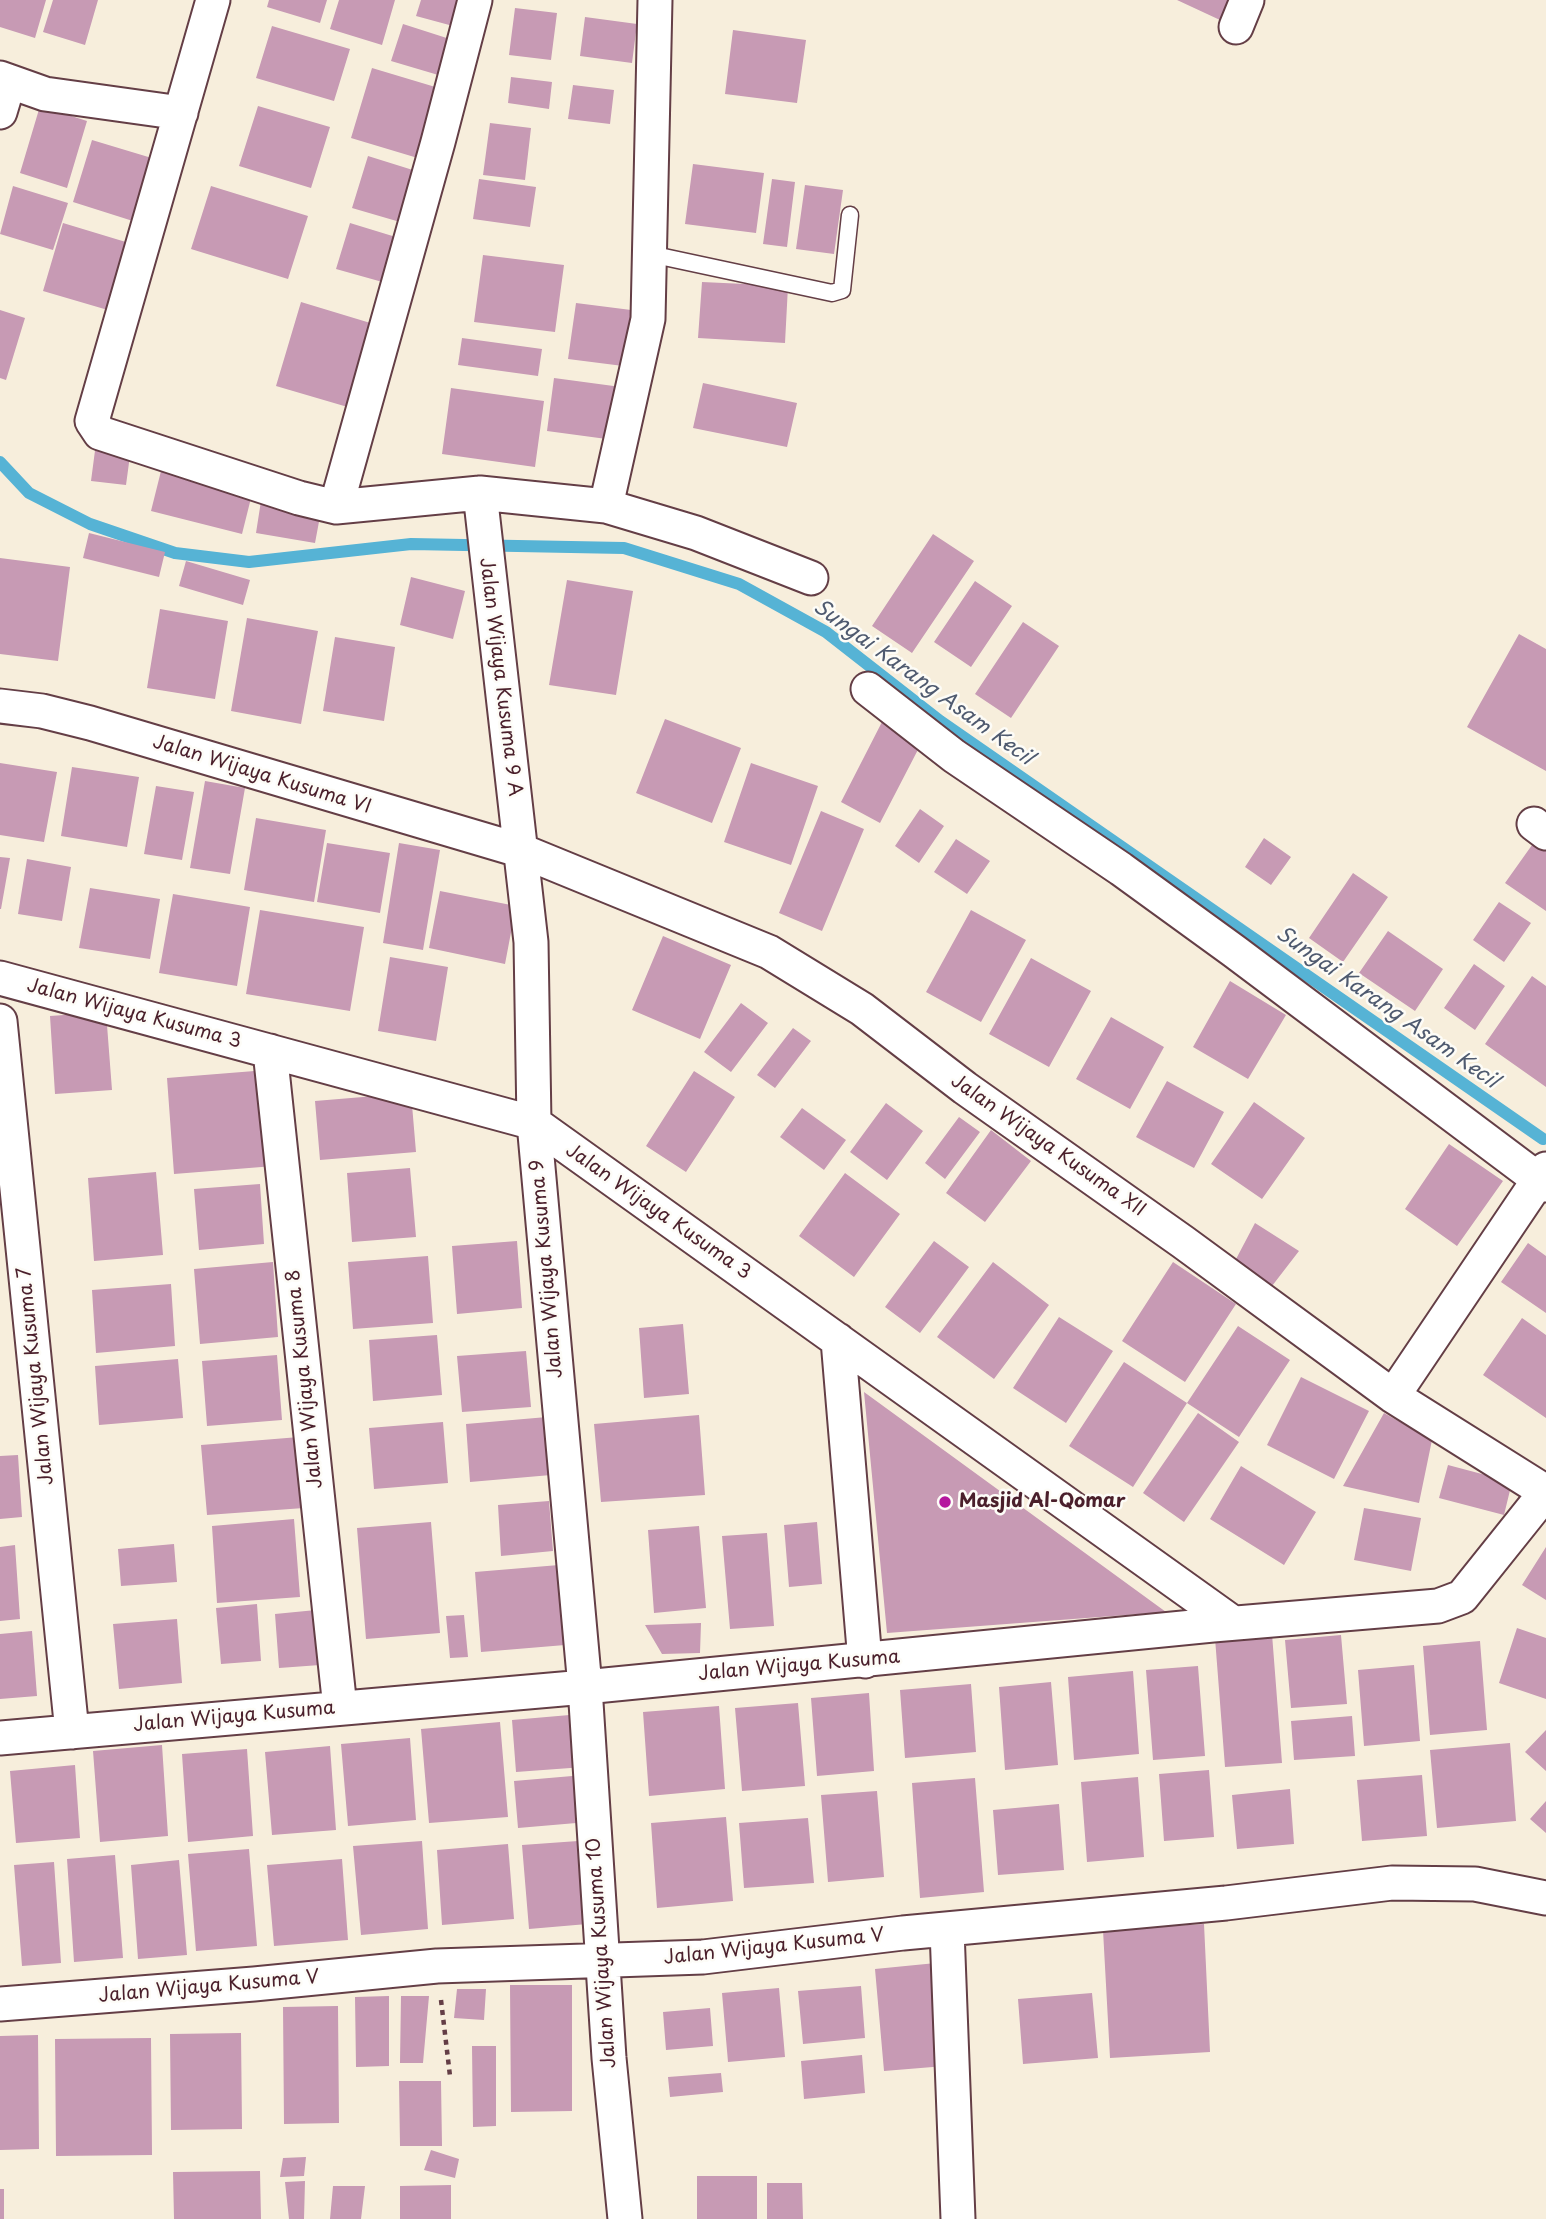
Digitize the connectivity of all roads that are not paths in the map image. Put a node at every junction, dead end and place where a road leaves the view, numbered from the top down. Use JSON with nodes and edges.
{"nodes":[{"id":1,"x":213,"y":0,"type":"edge"},
{"id":2,"x":475,"y":0,"type":"edge"},
{"id":3,"x":656,"y":0,"type":"edge"},
{"id":4,"x":3,"y":91,"type":"edge"},
{"id":5,"x":181,"y":113,"type":"junction"},
{"id":6,"x":850,"y":215,"type":"dead end"},
{"id":7,"x":650,"y":254,"type":"junction"},
{"id":8,"x":480,"y":504,"type":"junction"},
{"id":9,"x":606,"y":506,"type":"junction"},
{"id":10,"x":336,"y":507,"type":"junction"},
{"id":11,"x":811,"y":578,"type":"dead end"},
{"id":12,"x":868,"y":689,"type":"dead end"},
{"id":13,"x":0,"y":706,"type":"edge"},
{"id":14,"x":523,"y":851,"type":"junction"},
{"id":15,"x":0,"y":978,"type":"edge"},
{"id":16,"x":0,"y":1021,"type":"edge"},
{"id":17,"x":270,"y":1051,"type":"junction"},
{"id":18,"x":534,"y":1123,"type":"junction"},
{"id":19,"x":1544,"y":1178,"type":"edge"},
{"id":20,"x":838,"y":1340,"type":"junction"},
{"id":21,"x":1393,"y":1396,"type":"junction"},
{"id":22,"x":1546,"y":1492,"type":"edge"},
{"id":23,"x":1233,"y":1623,"type":"junction"},
{"id":24,"x":865,"y":1661,"type":"junction"},
{"id":25,"x":584,"y":1687,"type":"junction"},
{"id":26,"x":340,"y":1708,"type":"junction"},
{"id":27,"x":72,"y":1732,"type":"junction"},
{"id":28,"x":0,"y":1738,"type":"edge"},
{"id":29,"x":1546,"y":1898,"type":"edge"},
{"id":30,"x":947,"y":1930,"type":"junction"},
{"id":31,"x":603,"y":1961,"type":"junction"},
{"id":32,"x":0,"y":2004,"type":"edge"},
{"id":33,"x":625,"y":2219,"type":"edge"},
{"id":34,"x":958,"y":2219,"type":"edge"}],
"edges":[{"from":1,"to":5,"type":"street"},
{"from":2,"to":10,"type":"street"},
{"from":3,"to":7,"type":"street"},
{"from":4,"to":5,"type":"street"},
{"from":5,"to":10,"type":"street"},
{"from":6,"to":7,"type":"lane"},
{"from":7,"to":9,"type":"street"},
{"from":8,"to":9,"type":"street"},
{"from":8,"to":10,"type":"street"},
{"from":8,"to":14,"type":"street","name":"Jalan Wijaya Kusuma 9 A"},
{"from":9,"to":11,"type":"street"},
{"from":12,"to":19,"type":"street"},
{"from":13,"to":14,"type":"street","name":"Jalan Wijaya Kusuma VI"},
{"from":14,"to":18,"type":"street","name":"Jalan Wijaya Kusuma 9"},
{"from":14,"to":21,"type":"street","name":"Jalan Wijaya Kusuma XII"},
{"from":15,"to":17,"type":"street","name":"Jalan Wijaya Kusuma 3"},
{"from":16,"to":27,"type":"street","name":"Jalan Wijaya Kusuma 7"},
{"from":17,"to":18,"type":"street","name":"Jalan Wijaya Kusuma 3"},
{"from":17,"to":26,"type":"street","name":"Jalan Wijaya Kusuma 8"},
{"from":18,"to":20,"type":"street","name":"Jalan Wijaya Kusuma 3"},
{"from":18,"to":25,"type":"street","name":"Jalan Wijaya Kusuma 9"},
{"from":19,"to":21,"type":"street"},
{"from":20,"to":23,"type":"street","name":"Jalan Wijaya Kusuma 3"},
{"from":20,"to":24,"type":"street"},
{"from":21,"to":22,"type":"street","name":"Jalan Wijaya Kusuma XII"},
{"from":22,"to":23,"type":"street","name":"Jalan Wijaya Kusuma"},
{"from":23,"to":24,"type":"street","name":"Jalan Wijaya Kusuma"},
{"from":24,"to":25,"type":"street","name":"Jalan Wijaya Kusuma"},
{"from":25,"to":26,"type":"street","name":"Jalan Wijaya Kusuma"},
{"from":25,"to":31,"type":"street","name":"Jalan Wijaya Kusuma 10"},
{"from":26,"to":27,"type":"street","name":"Jalan Wijaya Kusuma"},
{"from":27,"to":28,"type":"street","name":"Jalan Wijaya Kusuma"},
{"from":29,"to":30,"type":"street","name":"Jalan Wijaya Kusuma V"},
{"from":30,"to":31,"type":"street","name":"Jalan Wijaya Kusuma V"},
{"from":30,"to":34,"type":"street"},
{"from":31,"to":32,"type":"street","name":"Jalan Wijaya Kusuma V"},
{"from":31,"to":33,"type":"street","name":"Jalan Wijaya Kusuma 10"}]}
